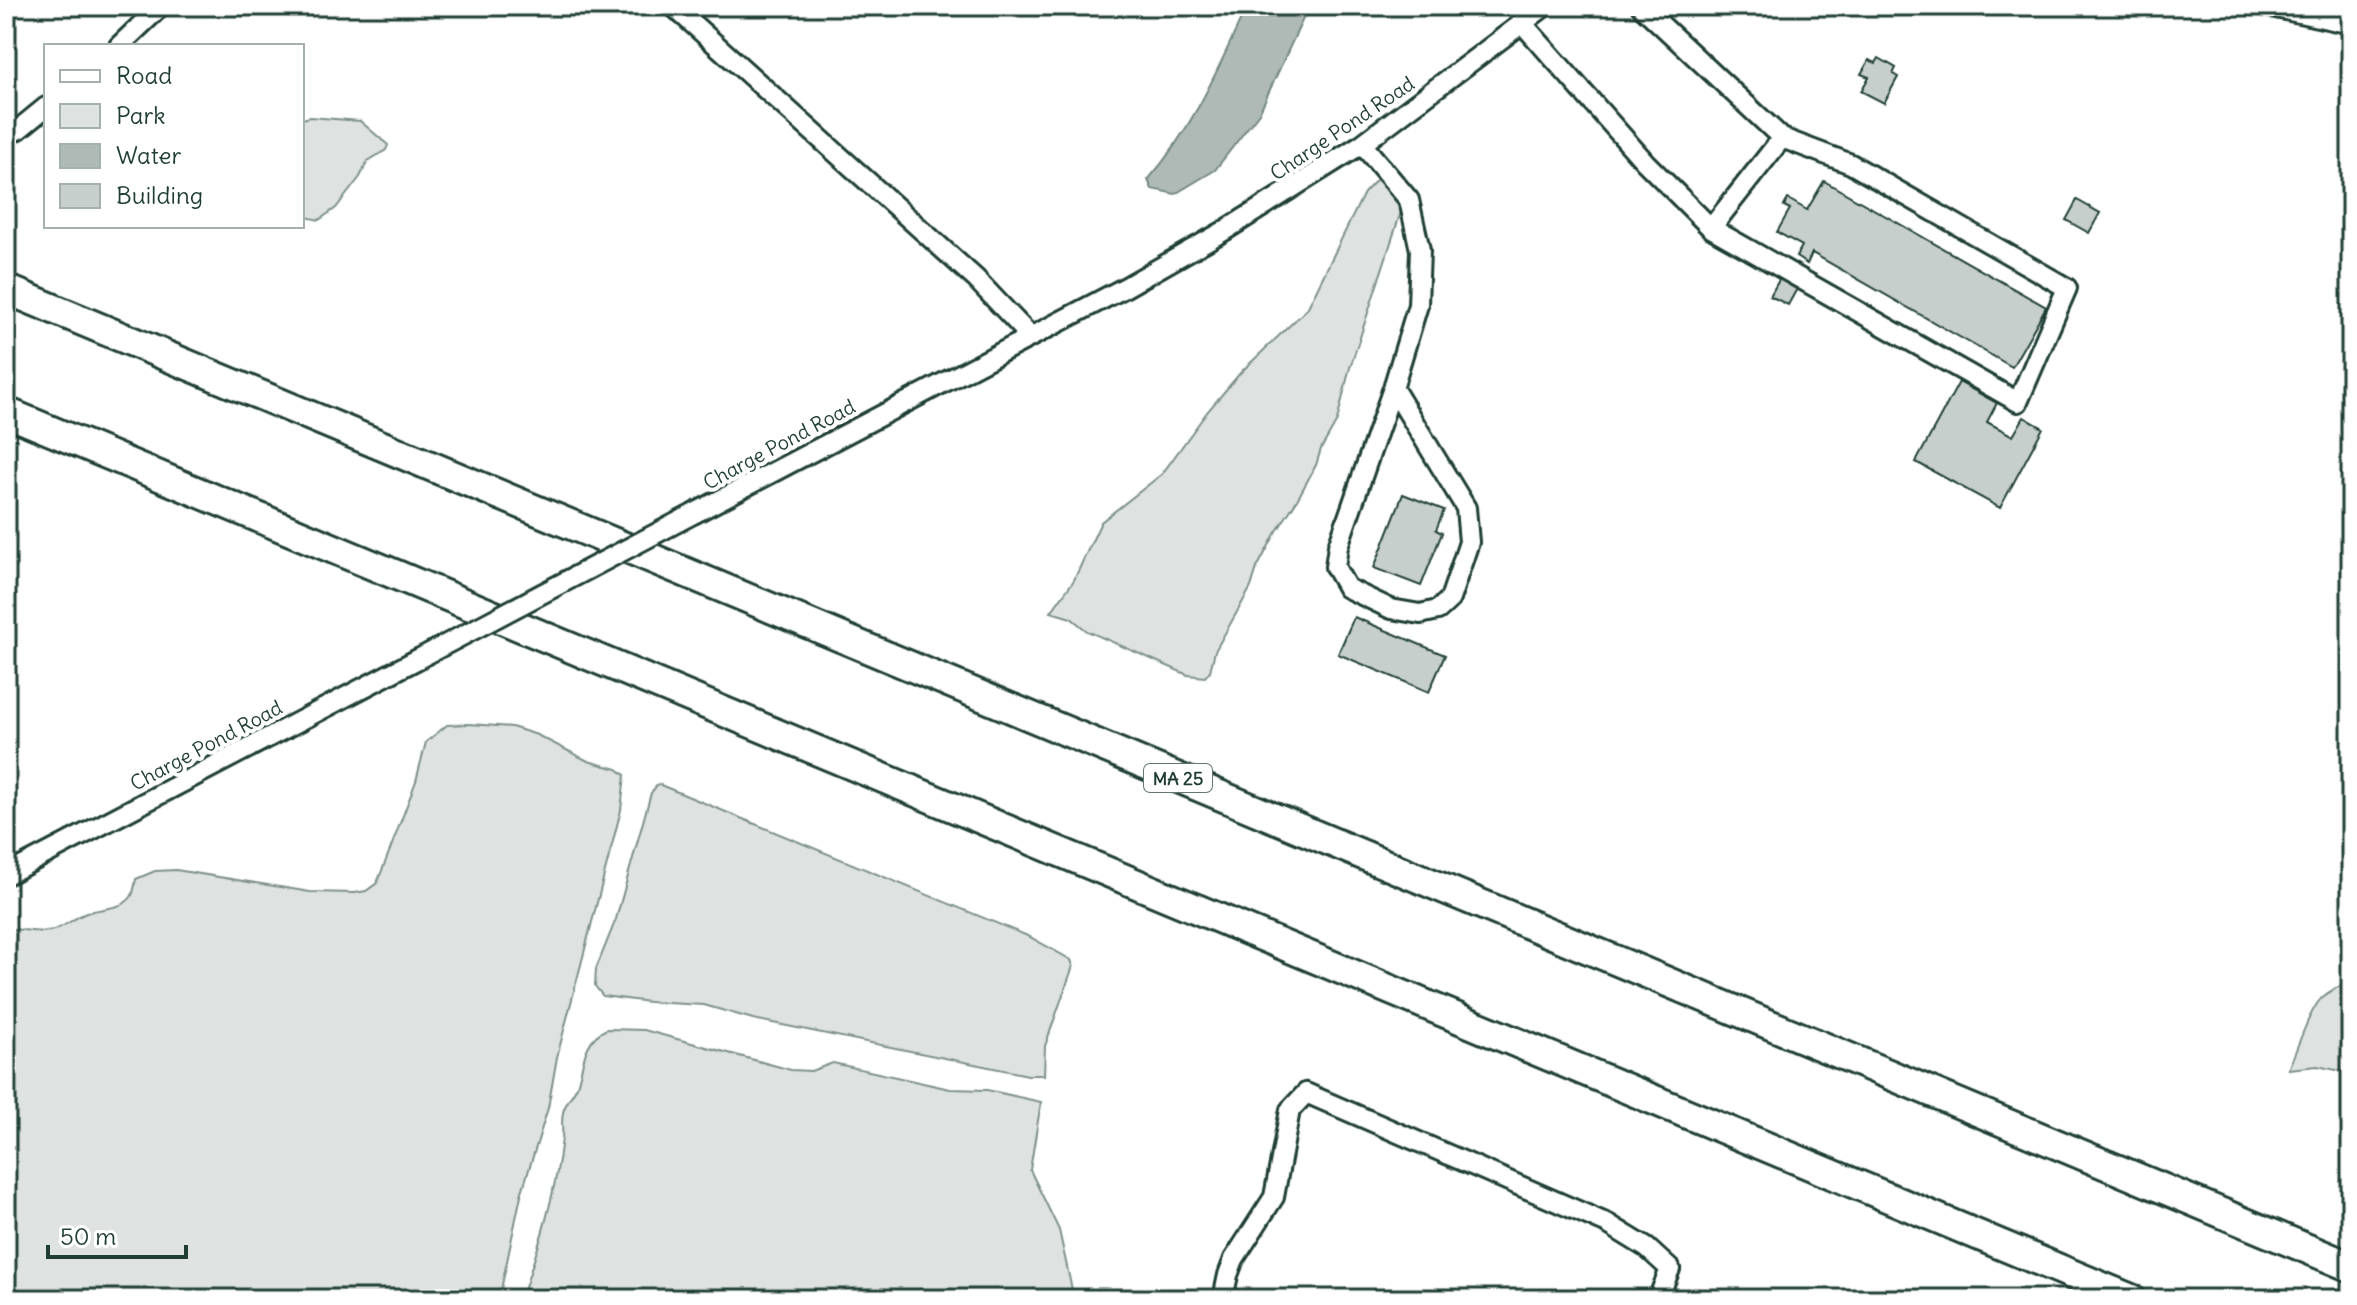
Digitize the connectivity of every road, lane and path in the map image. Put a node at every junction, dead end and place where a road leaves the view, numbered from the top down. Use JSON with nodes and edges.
{"nodes":[{"id":1,"x":161,"y":6,"type":"edge"},
{"id":2,"x":673,"y":6,"type":"edge"},
{"id":3,"x":1545,"y":6,"type":"edge"},
{"id":4,"x":1641,"y":6,"type":"edge"},
{"id":5,"x":2266,"y":6,"type":"edge"},
{"id":6,"x":1523,"y":24,"type":"junction"},
{"id":7,"x":2351,"y":24,"type":"edge"},
{"id":8,"x":121,"y":44,"type":"edge"},
{"id":9,"x":44,"y":109,"type":"edge"},
{"id":10,"x":6,"y":135,"type":"edge"},
{"id":11,"x":1782,"y":138,"type":"junction"},
{"id":12,"x":1362,"y":144,"type":"junction"},
{"id":13,"x":1711,"y":228,"type":"junction"},
{"id":14,"x":6,"y":289,"type":"edge"},
{"id":15,"x":1030,"y":336,"type":"junction"},
{"id":16,"x":1393,"y":388,"type":"junction"},
{"id":17,"x":6,"y":412,"type":"edge"},
{"id":18,"x":6,"y":875,"type":"edge"},
{"id":19,"x":2351,"y":1267,"type":"edge"},
{"id":20,"x":6,"y":1292,"type":"edge"},
{"id":21,"x":26,"y":1299,"type":"edge"},
{"id":22,"x":1223,"y":1299,"type":"edge"},
{"id":23,"x":1658,"y":1299,"type":"edge"},
{"id":24,"x":2131,"y":1299,"type":"edge"}],
"edges":[{"from":1,"to":8,"type":"street"},
{"from":2,"to":15,"type":"street"},
{"from":3,"to":6,"type":"street","name":"Charge Pond Road"},
{"from":4,"to":11,"type":"street"},
{"from":5,"to":7,"type":"street"},
{"from":6,"to":12,"type":"street","name":"Charge Pond Road"},
{"from":6,"to":13,"type":"street"},
{"from":9,"to":10,"type":"street"},
{"from":11,"to":13,"type":"street"},
{"from":11,"to":13,"type":"street"},
{"from":12,"to":15,"type":"street","name":"Charge Pond Road"},
{"from":12,"to":16,"type":"street"},
{"from":14,"to":19,"type":"highway","number":"MA 25"},
{"from":15,"to":18,"type":"street","name":"Charge Pond Road","bridge":true},
{"from":16,"to":16,"type":"street"},
{"from":17,"to":24,"type":"highway"},
{"from":20,"to":21,"type":"path"},
{"from":22,"to":23,"type":"street"}]}
